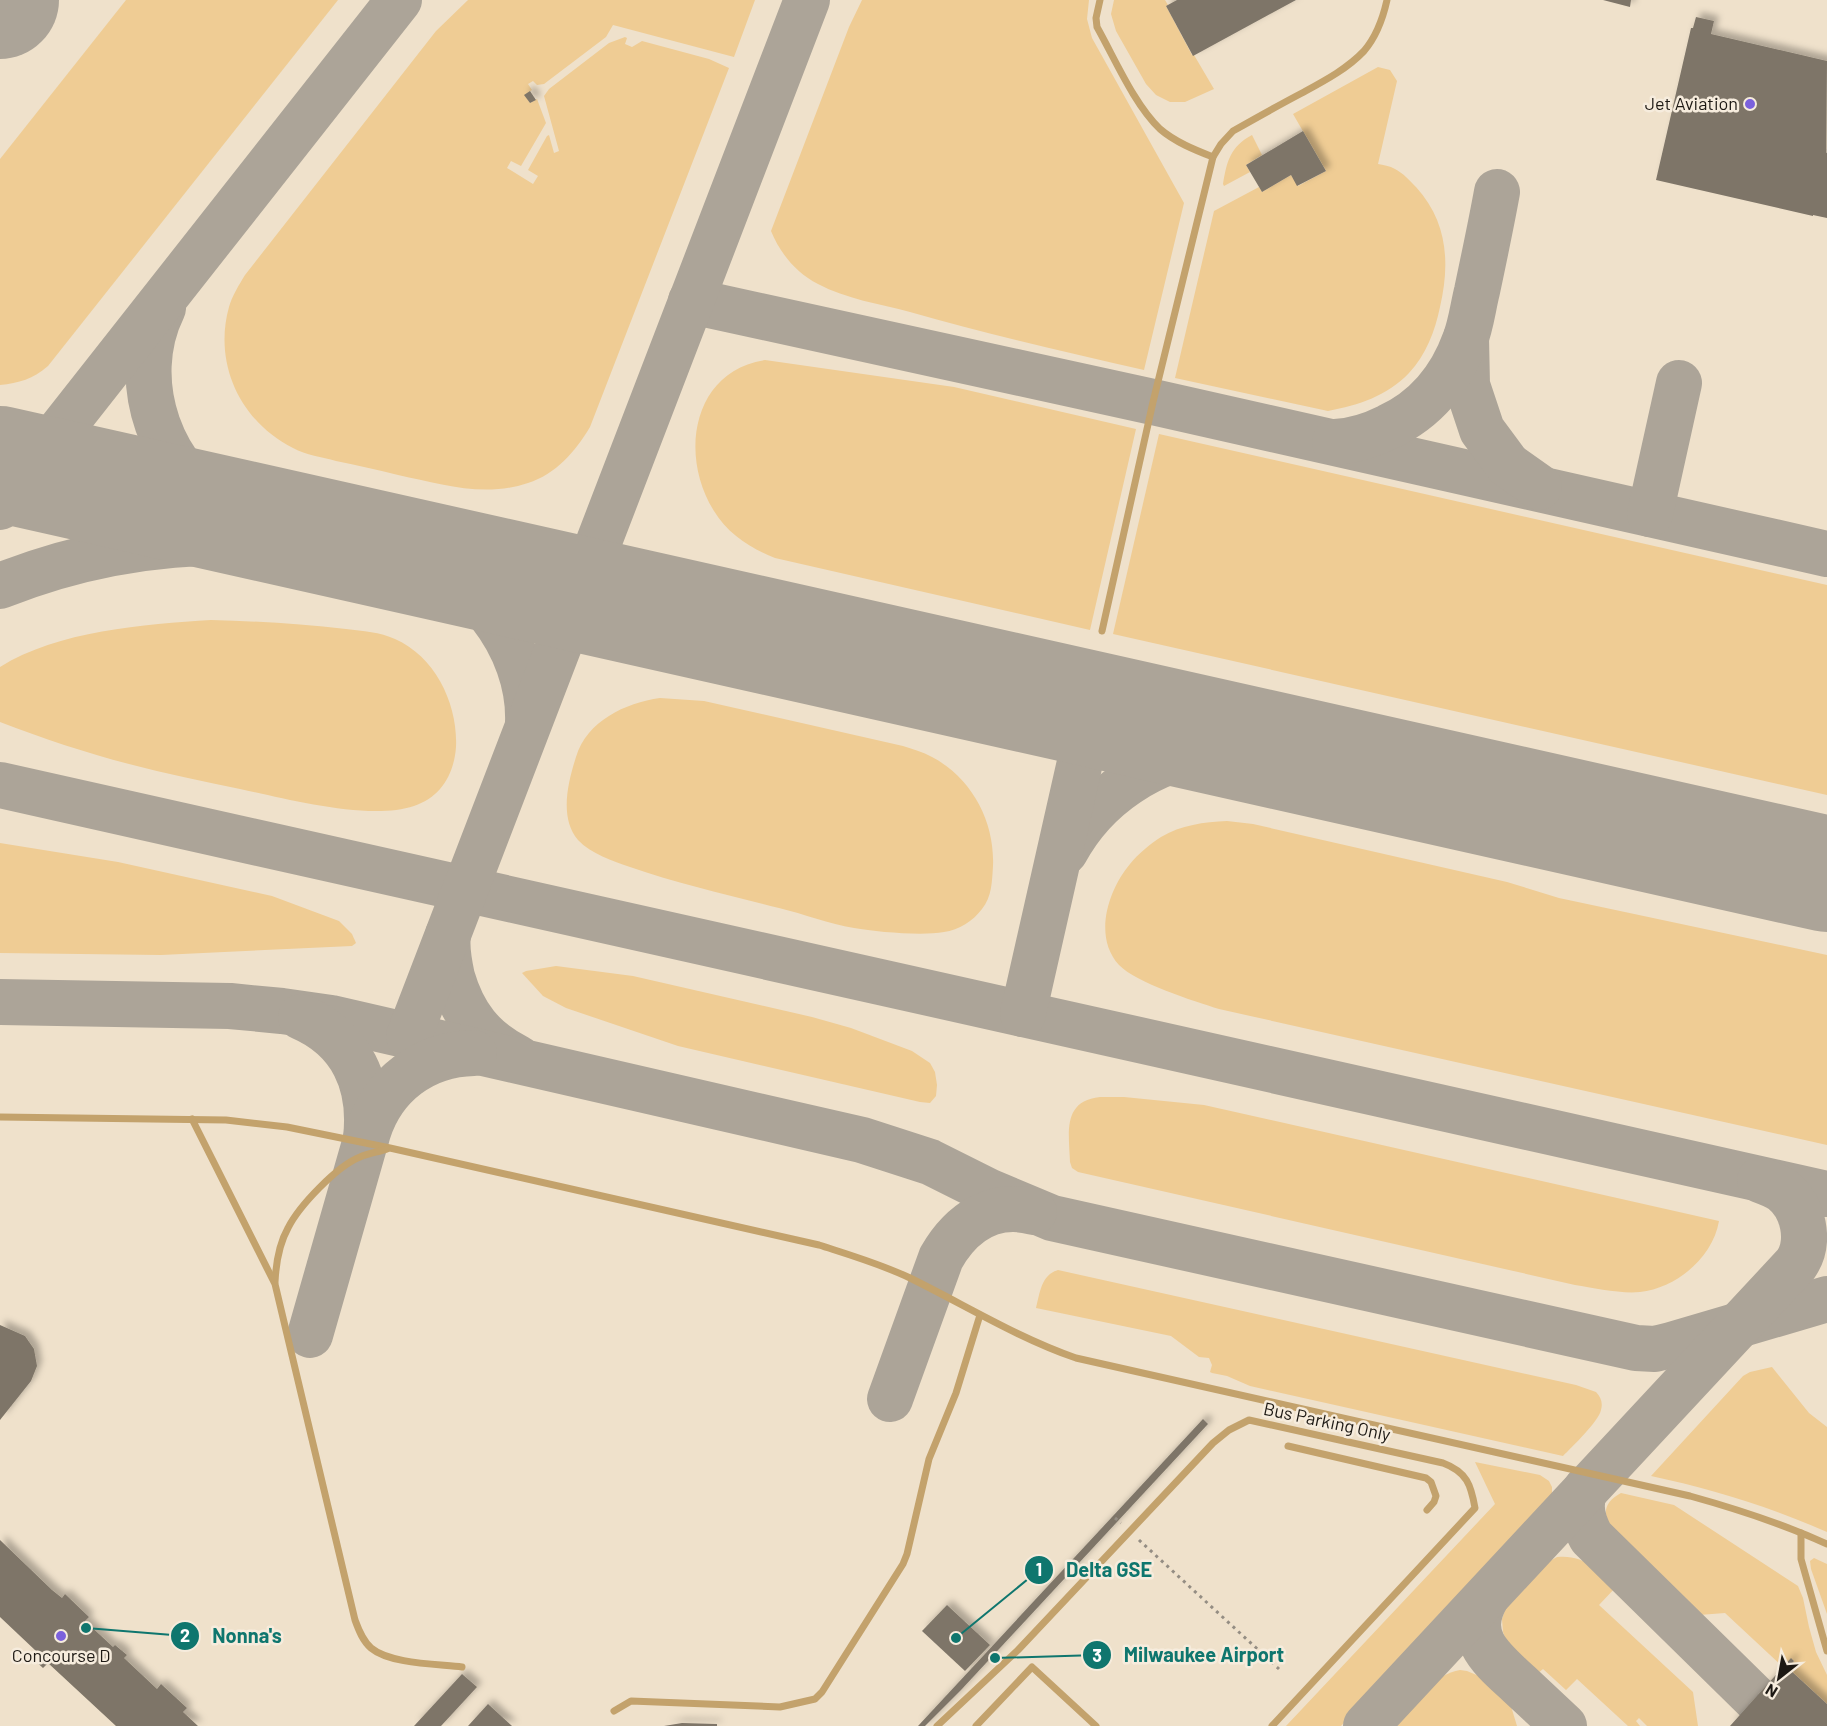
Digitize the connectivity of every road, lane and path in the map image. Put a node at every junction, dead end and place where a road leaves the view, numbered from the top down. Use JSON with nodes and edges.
{"nodes":[{"id":1,"x":1100,"y":0,"type":"edge"},
{"id":2,"x":1387,"y":0,"type":"edge"},
{"id":3,"x":1213,"y":157,"type":"junction"},
{"id":4,"x":1102,"y":631,"type":"dead end"},
{"id":5,"x":0,"y":1117,"type":"edge"},
{"id":6,"x":192,"y":1119,"type":"junction"},
{"id":7,"x":390,"y":1148,"type":"junction"},
{"id":8,"x":274,"y":1284,"type":"junction"},
{"id":9,"x":980,"y":1316,"type":"junction"},
{"id":10,"x":1288,"y":1446,"type":"dead end"},
{"id":11,"x":1427,"y":1510,"type":"dead end"},
{"id":12,"x":1115,"y":1518,"type":"dead end"},
{"id":13,"x":1130,"y":1532,"type":"junction"},
{"id":14,"x":1801,"y":1533,"type":"junction"},
{"id":15,"x":1827,"y":1544,"type":"edge"},
{"id":16,"x":1827,"y":1651,"type":"edge"},
{"id":17,"x":462,"y":1667,"type":"dead end"},
{"id":18,"x":1279,"y":1669,"type":"dead end"},
{"id":19,"x":614,"y":1712,"type":"dead end"},
{"id":20,"x":937,"y":1726,"type":"edge"},
{"id":21,"x":976,"y":1726,"type":"edge"},
{"id":22,"x":1096,"y":1726,"type":"edge"},
{"id":23,"x":1272,"y":1726,"type":"edge"}],
"edges":[{"from":1,"to":3,"type":"lane"},
{"from":2,"to":3,"type":"lane"},
{"from":3,"to":4,"type":"lane"},
{"from":5,"to":6,"type":"lane"},
{"from":6,"to":7,"type":"lane"},
{"from":6,"to":8,"type":"lane"},
{"from":7,"to":8,"type":"lane"},
{"from":7,"to":9,"type":"lane"},
{"from":8,"to":17,"type":"lane"},
{"from":9,"to":14,"type":"lane"},
{"from":9,"to":19,"type":"lane"},
{"from":10,"to":11,"type":"lane"},
{"from":12,"to":13,"type":"path"},
{"from":13,"to":18,"type":"path"},
{"from":13,"to":20,"type":"lane","name":"Bus Parking Only"},
{"from":13,"to":23,"type":"lane","name":"Bus Parking Only"},
{"from":14,"to":15,"type":"lane"},
{"from":14,"to":16,"type":"lane"},
{"from":21,"to":22,"type":"lane"}]}
